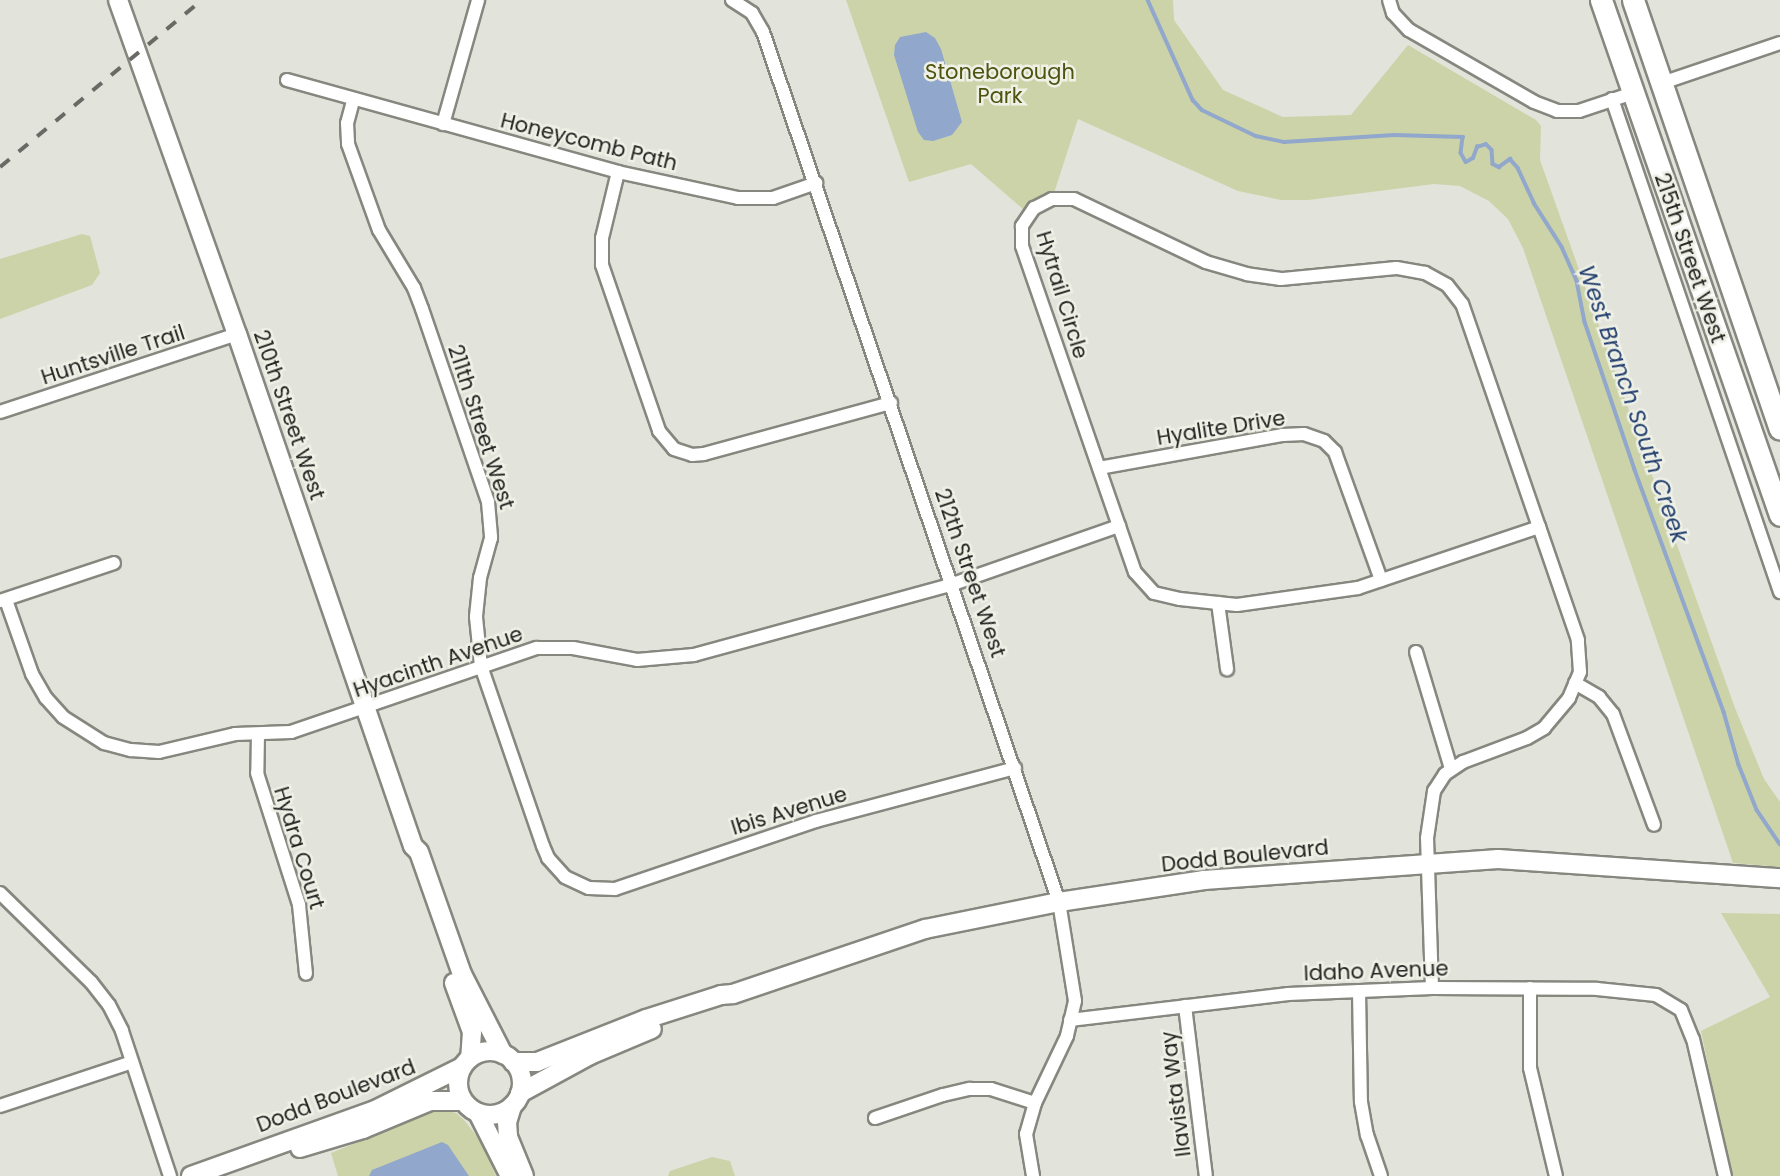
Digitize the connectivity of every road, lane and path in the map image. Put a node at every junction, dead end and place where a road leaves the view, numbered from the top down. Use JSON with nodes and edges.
{"nodes":[{"id":1,"x":118,"y":0,"type":"edge"},
{"id":2,"x":478,"y":0,"type":"edge"},
{"id":3,"x":732,"y":0,"type":"edge"},
{"id":4,"x":1389,"y":0,"type":"edge"},
{"id":5,"x":1601,"y":0,"type":"edge"},
{"id":6,"x":1612,"y":0,"type":"edge"},
{"id":7,"x":1633,"y":0,"type":"edge"},
{"id":8,"x":1780,"y":43,"type":"edge"},
{"id":9,"x":287,"y":80,"type":"dead end"},
{"id":10,"x":1662,"y":83,"type":"junction"},
{"id":11,"x":1633,"y":93,"type":"junction"},
{"id":12,"x":1612,"y":99,"type":"junction"},
{"id":13,"x":353,"y":101,"type":"junction"},
{"id":14,"x":443,"y":124,"type":"junction"},
{"id":15,"x":618,"y":173,"type":"junction"},
{"id":16,"x":816,"y":183,"type":"junction"},
{"id":17,"x":1713,"y":233,"type":"junction"},
{"id":18,"x":237,"y":334,"type":"junction"},
{"id":19,"x":891,"y":403,"type":"junction"},
{"id":20,"x":0,"y":412,"type":"edge"},
{"id":21,"x":1780,"y":429,"type":"edge"},
{"id":22,"x":1099,"y":468,"type":"junction"},
{"id":23,"x":1780,"y":515,"type":"edge"},
{"id":24,"x":1119,"y":526,"type":"junction"},
{"id":25,"x":1539,"y":527,"type":"junction"},
{"id":26,"x":114,"y":563,"type":"dead end"},
{"id":27,"x":1381,"y":580,"type":"junction"},
{"id":28,"x":953,"y":584,"type":"junction"},
{"id":29,"x":1780,"y":592,"type":"edge"},
{"id":30,"x":3,"y":601,"type":"edge"},
{"id":31,"x":1218,"y":603,"type":"junction"},
{"id":32,"x":1416,"y":652,"type":"dead end"},
{"id":33,"x":481,"y":667,"type":"junction"},
{"id":34,"x":1227,"y":669,"type":"dead end"},
{"id":35,"x":1576,"y":684,"type":"junction"},
{"id":36,"x":366,"y":707,"type":"junction"},
{"id":37,"x":258,"y":734,"type":"junction"},
{"id":38,"x":1015,"y":768,"type":"junction"},
{"id":39,"x":1451,"y":769,"type":"junction"},
{"id":40,"x":1654,"y":825,"type":"dead end"},
{"id":41,"x":413,"y":846,"type":"junction"},
{"id":42,"x":1428,"y":863,"type":"junction"},
{"id":43,"x":1780,"y":877,"type":"edge"},
{"id":44,"x":577,"y":884,"type":"joint"},
{"id":45,"x":1,"y":897,"type":"edge"},
{"id":46,"x":1059,"y":902,"type":"junction"},
{"id":47,"x":306,"y":974,"type":"dead end"},
{"id":48,"x":1432,"y":988,"type":"junction"},
{"id":49,"x":1530,"y":988,"type":"junction"},
{"id":50,"x":1359,"y":991,"type":"junction"},
{"id":51,"x":728,"y":995,"type":"junction"},
{"id":52,"x":1185,"y":1006,"type":"junction"},
{"id":53,"x":1070,"y":1020,"type":"junction"},
{"id":54,"x":508,"y":1058,"type":"junction"},
{"id":55,"x":132,"y":1062,"type":"junction"},
{"id":56,"x":466,"y":1062,"type":"junction"},
{"id":57,"x":516,"y":1099,"type":"junction"},
{"id":58,"x":463,"y":1101,"type":"junction"},
{"id":59,"x":1035,"y":1103,"type":"junction"},
{"id":60,"x":0,"y":1106,"type":"edge"},
{"id":61,"x":478,"y":1112,"type":"junction"},
{"id":62,"x":875,"y":1118,"type":"dead end"},
{"id":63,"x":225,"y":1165,"type":"junction"},
{"id":64,"x":170,"y":1176,"type":"edge"},
{"id":65,"x":191,"y":1176,"type":"edge"},
{"id":66,"x":510,"y":1176,"type":"edge"},
{"id":67,"x":524,"y":1176,"type":"edge"},
{"id":68,"x":1033,"y":1176,"type":"edge"},
{"id":69,"x":1206,"y":1176,"type":"edge"},
{"id":70,"x":1381,"y":1176,"type":"edge"},
{"id":71,"x":1556,"y":1176,"type":"edge"},
{"id":72,"x":1725,"y":1176,"type":"edge"}],
"edges":[{"from":1,"to":18,"type":"main road","name":"210th Street West"},
{"from":2,"to":14,"type":"street"},
{"from":3,"to":16,"type":"street","name":"212th Street West"},
{"from":4,"to":12,"type":"street"},
{"from":5,"to":11,"type":"main road","name":"215th Street West"},
{"from":6,"to":10,"type":"main road"},
{"from":7,"to":10,"type":"main road","name":"215th Street West"},
{"from":8,"to":10,"type":"street"},
{"from":9,"to":13,"type":"street","name":"Honeycomb Path"},
{"from":10,"to":17,"type":"main road","name":"215th Street West"},
{"from":11,"to":12,"type":"street"},
{"from":11,"to":17,"type":"main road"},
{"from":11,"to":23,"type":"main road","name":"215th Street West"},
{"from":12,"to":29,"type":"street","name":"215th Street West"},
{"from":13,"to":14,"type":"street","name":"Honeycomb Path"},
{"from":13,"to":33,"type":"street","name":"211th Street West"},
{"from":14,"to":15,"type":"street","name":"Honeycomb Path"},
{"from":15,"to":16,"type":"street","name":"Honeycomb Path"},
{"from":15,"to":19,"type":"street"},
{"from":16,"to":19,"type":"street","name":"212th Street West"},
{"from":17,"to":21,"type":"main road","name":"215th Street West"},
{"from":18,"to":20,"type":"street","name":"Huntsville Trail"},
{"from":18,"to":36,"type":"main road","name":"210th Street West"},
{"from":19,"to":28,"type":"street","name":"212th Street West"},
{"from":22,"to":24,"type":"street","name":"Hytrail Circle"},
{"from":22,"to":25,"type":"street","name":"Hytrail Circle"},
{"from":22,"to":27,"type":"street","name":"Hyalite Drive"},
{"from":24,"to":28,"type":"street","name":"Hyacinth Avenue"},
{"from":24,"to":31,"type":"street","name":"Hytrail Circle"},
{"from":25,"to":27,"type":"street","name":"Hytrail Circle"},
{"from":25,"to":35,"type":"street","name":"Hytrail Circle"},
{"from":26,"to":30,"type":"street"},
{"from":27,"to":31,"type":"street","name":"Hytrail Circle"},
{"from":28,"to":33,"type":"street","name":"Hyacinth Avenue"},
{"from":28,"to":38,"type":"street","name":"212th Street West"},
{"from":30,"to":37,"type":"street","name":"Hyacinth Avenue"},
{"from":31,"to":34,"type":"street"},
{"from":32,"to":39,"type":"street"},
{"from":33,"to":36,"type":"street","name":"Hyacinth Avenue"},
{"from":33,"to":44,"type":"street","name":"211th Street West"},
{"from":35,"to":39,"type":"street","name":"Hytrail Circle"},
{"from":35,"to":40,"type":"street"},
{"from":36,"to":37,"type":"street","name":"Hyacinth Avenue"},
{"from":36,"to":41,"type":"main road","name":"210th Street West"},
{"from":37,"to":47,"type":"street","name":"Hydra Court"},
{"from":38,"to":44,"type":"street","name":"Ibis Avenue"},
{"from":38,"to":46,"type":"street","name":"212th Street West"},
{"from":39,"to":42,"type":"street"},
{"from":41,"to":54,"type":"main road","name":"210th Street West"},
{"from":41,"to":56,"type":"main road","name":"210th Street West"},
{"from":42,"to":43,"type":"main road","name":"Dodd Boulevard"},
{"from":42,"to":46,"type":"main road","name":"Dodd Boulevard"},
{"from":42,"to":48,"type":"street"},
{"from":45,"to":55,"type":"street"},
{"from":46,"to":51,"type":"main road","name":"Dodd Boulevard"},
{"from":46,"to":53,"type":"street","name":"212th Street West"},
{"from":48,"to":49,"type":"street","name":"Idaho Avenue"},
{"from":48,"to":50,"type":"street","name":"Idaho Avenue"},
{"from":49,"to":71,"type":"street"},
{"from":49,"to":72,"type":"street","name":"Idaho Avenue"},
{"from":50,"to":52,"type":"street","name":"Idaho Avenue"},
{"from":50,"to":70,"type":"street"},
{"from":51,"to":54,"type":"main road","name":"Dodd Boulevard"},
{"from":51,"to":57,"type":"main road","name":"Dodd Boulevard"},
{"from":52,"to":53,"type":"street","name":"Idaho Avenue"},
{"from":52,"to":69,"type":"street","name":"Ilavista Way"},
{"from":53,"to":59,"type":"street","name":"212th Street West"},
{"from":54,"to":56,"type":"main road"},
{"from":54,"to":57,"type":"main road"},
{"from":55,"to":60,"type":"street"},
{"from":55,"to":64,"type":"street"},
{"from":56,"to":58,"type":"main road"},
{"from":56,"to":63,"type":"main road","name":"Dodd Boulevard"},
{"from":57,"to":61,"type":"main road"},
{"from":57,"to":67,"type":"main road"},
{"from":58,"to":61,"type":"main road"},
{"from":58,"to":63,"type":"main road","name":"Dodd Boulevard"},
{"from":59,"to":62,"type":"street"},
{"from":59,"to":68,"type":"street","name":"212th Street West"},
{"from":61,"to":66,"type":"main road"},
{"from":63,"to":65,"type":"main road","name":"Dodd Boulevard"}]}
